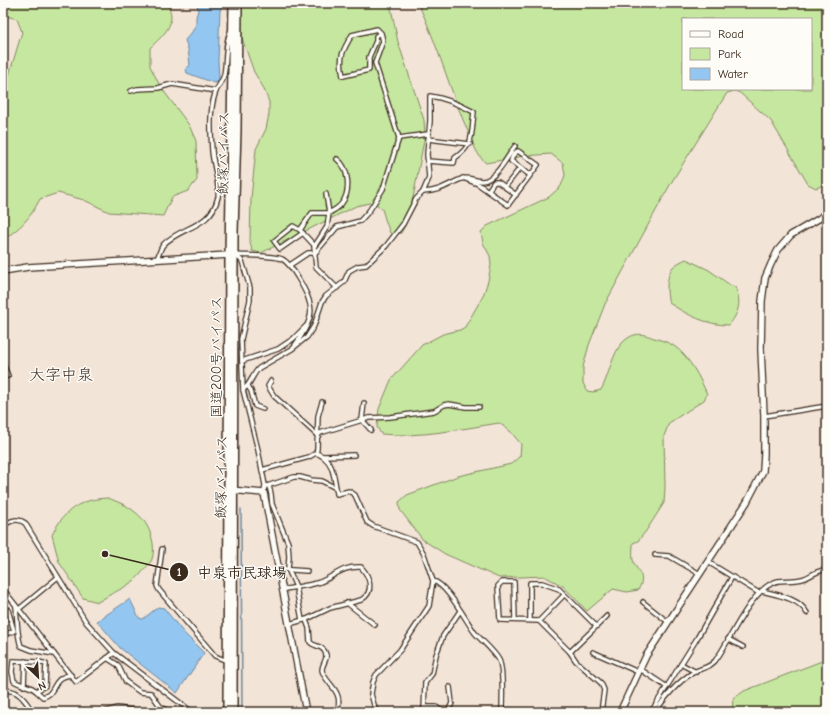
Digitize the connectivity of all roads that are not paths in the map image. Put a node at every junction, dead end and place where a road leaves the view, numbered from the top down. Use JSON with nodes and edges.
{"nodes":[{"id":1,"x":233,"y":3,"type":"edge"},
{"id":2,"x":238,"y":3,"type":"edge"},
{"id":3,"x":233,"y":25,"type":"junction"},
{"id":4,"x":381,"y":33,"type":"junction"},
{"id":5,"x":131,"y":91,"type":"dead end"},
{"id":6,"x":216,"y":91,"type":"junction"},
{"id":7,"x":428,"y":134,"type":"junction"},
{"id":8,"x":399,"y":138,"type":"junction"},
{"id":9,"x":428,"y":139,"type":"junction"},
{"id":10,"x":470,"y":144,"type":"junction"},
{"id":11,"x":515,"y":146,"type":"dead end"},
{"id":12,"x":337,"y":159,"type":"dead end"},
{"id":13,"x":427,"y":161,"type":"junction"},
{"id":14,"x":520,"y":168,"type":"junction"},
{"id":15,"x":530,"y":175,"type":"junction"},
{"id":16,"x":463,"y":178,"type":"junction"},
{"id":17,"x":505,"y":187,"type":"junction"},
{"id":18,"x":488,"y":191,"type":"junction"},
{"id":19,"x":423,"y":192,"type":"junction"},
{"id":20,"x":326,"y":194,"type":"dead end"},
{"id":21,"x":516,"y":195,"type":"junction"},
{"id":22,"x":827,"y":211,"type":"edge"},
{"id":23,"x":329,"y":213,"type":"junction"},
{"id":24,"x":301,"y":232,"type":"junction"},
{"id":25,"x":314,"y":245,"type":"junction"},
{"id":26,"x":314,"y":253,"type":"junction"},
{"id":27,"x":231,"y":255,"type":"junction"},
{"id":28,"x":157,"y":259,"type":"junction"},
{"id":29,"x":290,"y":265,"type":"junction"},
{"id":30,"x":3,"y":271,"type":"edge"},
{"id":31,"x":337,"y":288,"type":"junction"},
{"id":32,"x":308,"y":324,"type":"junction"},
{"id":33,"x":292,"y":349,"type":"junction"},
{"id":34,"x":242,"y":361,"type":"junction"},
{"id":35,"x":3,"y":364,"type":"edge"},
{"id":36,"x":8,"y":376,"type":"dead end"},
{"id":37,"x":271,"y":381,"type":"dead end"},
{"id":38,"x":248,"y":386,"type":"junction"},
{"id":39,"x":243,"y":390,"type":"junction"},
{"id":40,"x":322,"y":402,"type":"dead end"},
{"id":41,"x":364,"y":404,"type":"dead end"},
{"id":42,"x":479,"y":406,"type":"dead end"},
{"id":43,"x":827,"y":406,"type":"edge"},
{"id":44,"x":263,"y":409,"type":"dead end"},
{"id":45,"x":764,"y":416,"type":"junction"},
{"id":46,"x":362,"y":420,"type":"junction"},
{"id":47,"x":371,"y":430,"type":"dead end"},
{"id":48,"x":318,"y":436,"type":"junction"},
{"id":49,"x":316,"y":454,"type":"junction"},
{"id":50,"x":354,"y":455,"type":"dead end"},
{"id":51,"x":323,"y":456,"type":"junction"},
{"id":52,"x":262,"y":470,"type":"junction"},
{"id":53,"x":269,"y":486,"type":"junction"},
{"id":54,"x":336,"y":488,"type":"junction"},
{"id":55,"x":231,"y":490,"type":"junction"},
{"id":56,"x":264,"y":490,"type":"junction"},
{"id":57,"x":269,"y":503,"type":"junction"},
{"id":58,"x":3,"y":526,"type":"edge"},
{"id":59,"x":162,"y":549,"type":"dead end"},
{"id":60,"x":656,"y":555,"type":"dead end"},
{"id":61,"x":708,"y":562,"type":"junction"},
{"id":62,"x":278,"y":569,"type":"junction"},
{"id":63,"x":288,"y":570,"type":"junction"},
{"id":64,"x":827,"y":570,"type":"edge"},
{"id":65,"x":307,"y":571,"type":"dead end"},
{"id":66,"x":700,"y":574,"type":"junction"},
{"id":67,"x":58,"y":577,"type":"junction"},
{"id":68,"x":732,"y":577,"type":"junction"},
{"id":69,"x":433,"y":581,"type":"junction"},
{"id":70,"x":296,"y":587,"type":"junction"},
{"id":71,"x":3,"y":589,"type":"edge"},
{"id":72,"x":282,"y":590,"type":"junction"},
{"id":73,"x":761,"y":592,"type":"junction"},
{"id":74,"x":564,"y":594,"type":"junction"},
{"id":75,"x":643,"y":602,"type":"dead end"},
{"id":76,"x":347,"y":603,"type":"junction"},
{"id":77,"x":16,"y":605,"type":"junction"},
{"id":78,"x":3,"y":608,"type":"edge"},
{"id":79,"x":19,"y":609,"type":"junction"},
{"id":80,"x":460,"y":611,"type":"junction"},
{"id":81,"x":807,"y":613,"type":"dead end"},
{"id":82,"x":607,"y":616,"type":"dead end"},
{"id":83,"x":304,"y":620,"type":"junction"},
{"id":84,"x":515,"y":620,"type":"junction"},
{"id":85,"x":530,"y":620,"type":"junction"},
{"id":86,"x":539,"y":621,"type":"junction"},
{"id":87,"x":668,"y":622,"type":"junction"},
{"id":88,"x":289,"y":624,"type":"junction"},
{"id":89,"x":375,"y":625,"type":"dead end"},
{"id":90,"x":595,"y":625,"type":"junction"},
{"id":91,"x":16,"y":632,"type":"junction"},
{"id":92,"x":3,"y":635,"type":"edge"},
{"id":93,"x":728,"y":639,"type":"junction"},
{"id":94,"x":744,"y":647,"type":"dead end"},
{"id":95,"x":570,"y":652,"type":"junction"},
{"id":96,"x":593,"y":652,"type":"dead end"},
{"id":97,"x":114,"y":653,"type":"junction"},
{"id":98,"x":54,"y":654,"type":"junction"},
{"id":99,"x":107,"y":658,"type":"junction"},
{"id":100,"x":26,"y":661,"type":"junction"},
{"id":101,"x":228,"y":662,"type":"junction"},
{"id":102,"x":681,"y":664,"type":"junction"},
{"id":103,"x":639,"y":671,"type":"junction"},
{"id":104,"x":696,"y":672,"type":"junction"},
{"id":105,"x":71,"y":675,"type":"junction"},
{"id":106,"x":24,"y":686,"type":"junction"},
{"id":107,"x":450,"y":687,"type":"dead end"},
{"id":108,"x":666,"y":687,"type":"junction"},
{"id":109,"x":3,"y":691,"type":"edge"},
{"id":110,"x":36,"y":691,"type":"junction"},
{"id":111,"x":424,"y":710,"type":"edge"},
{"id":112,"x":652,"y":711,"type":"edge"},
{"id":113,"x":33,"y":712,"type":"edge"},
{"id":114,"x":104,"y":712,"type":"edge"},
{"id":115,"x":154,"y":712,"type":"edge"},
{"id":116,"x":169,"y":712,"type":"edge"},
{"id":117,"x":192,"y":712,"type":"edge"},
{"id":118,"x":227,"y":712,"type":"edge"},
{"id":119,"x":233,"y":712,"type":"edge"},
{"id":120,"x":306,"y":712,"type":"edge"},
{"id":121,"x":333,"y":712,"type":"edge"},
{"id":122,"x":376,"y":712,"type":"edge"},
{"id":123,"x":442,"y":712,"type":"edge"},
{"id":124,"x":448,"y":712,"type":"edge"},
{"id":125,"x":502,"y":712,"type":"edge"},
{"id":126,"x":601,"y":712,"type":"edge"},
{"id":127,"x":620,"y":712,"type":"edge"}],
"edges":[{"from":1,"to":3,"type":"highway","name":"国道200号バイパス"},
{"from":2,"to":27,"type":"highway","name":"飯塚バイパス"},
{"from":3,"to":6,"type":"street"},
{"from":3,"to":27,"type":"highway","name":"国道200号バイパス"},
{"from":4,"to":4,"type":"street"},
{"from":4,"to":8,"type":"street"},
{"from":5,"to":6,"type":"street"},
{"from":6,"to":28,"type":"street"},
{"from":7,"to":8,"type":"street"},
{"from":7,"to":9,"type":"street"},
{"from":7,"to":10,"type":"street"},
{"from":8,"to":26,"type":"street"},
{"from":9,"to":10,"type":"street"},
{"from":9,"to":13,"type":"street"},
{"from":10,"to":13,"type":"street"},
{"from":11,"to":16,"type":"street"},
{"from":12,"to":23,"type":"street"},
{"from":13,"to":19,"type":"street"},
{"from":14,"to":15,"type":"street"},
{"from":14,"to":15,"type":"street"},
{"from":14,"to":17,"type":"street"},
{"from":15,"to":21,"type":"street"},
{"from":16,"to":18,"type":"street"},
{"from":16,"to":19,"type":"street"},
{"from":17,"to":18,"type":"street"},
{"from":17,"to":21,"type":"street"},
{"from":18,"to":21,"type":"street"},
{"from":19,"to":31,"type":"street"},
{"from":20,"to":23,"type":"street"},
{"from":22,"to":45,"type":"street"},
{"from":23,"to":24,"type":"street"},
{"from":23,"to":25,"type":"street"},
{"from":24,"to":24,"type":"street"},
{"from":24,"to":25,"type":"street"},
{"from":25,"to":26,"type":"street"},
{"from":26,"to":29,"type":"street"},
{"from":26,"to":31,"type":"street"},
{"from":27,"to":28,"type":"street"},
{"from":27,"to":29,"type":"street"},
{"from":27,"to":34,"type":"street"},
{"from":27,"to":55,"type":"highway","name":"国道200号バイパス"},
{"from":28,"to":30,"type":"street"},
{"from":29,"to":32,"type":"street"},
{"from":31,"to":33,"type":"street"},
{"from":32,"to":33,"type":"street"},
{"from":32,"to":34,"type":"street"},
{"from":33,"to":38,"type":"street"},
{"from":34,"to":39,"type":"street"},
{"from":35,"to":36,"type":"street"},
{"from":37,"to":48,"type":"street"},
{"from":38,"to":39,"type":"street"},
{"from":38,"to":44,"type":"street"},
{"from":39,"to":52,"type":"street"},
{"from":40,"to":48,"type":"street"},
{"from":41,"to":46,"type":"street"},
{"from":42,"to":46,"type":"street"},
{"from":43,"to":45,"type":"street"},
{"from":45,"to":61,"type":"street"},
{"from":46,"to":47,"type":"street"},
{"from":46,"to":48,"type":"street"},
{"from":48,"to":49,"type":"street"},
{"from":49,"to":51,"type":"street"},
{"from":49,"to":52,"type":"street"},
{"from":50,"to":51,"type":"street"},
{"from":51,"to":54,"type":"street"},
{"from":52,"to":56,"type":"street"},
{"from":53,"to":54,"type":"street"},
{"from":53,"to":56,"type":"street"},
{"from":53,"to":57,"type":"street"},
{"from":54,"to":69,"type":"street"},
{"from":55,"to":56,"type":"street"},
{"from":55,"to":101,"type":"highway","name":"国道200号バイパス"},
{"from":55,"to":119,"type":"highway","name":"飯塚バイパス"},
{"from":56,"to":57,"type":"street"},
{"from":57,"to":62,"type":"street"},
{"from":57,"to":63,"type":"street"},
{"from":58,"to":67,"type":"street"},
{"from":59,"to":101,"type":"street"},
{"from":60,"to":66,"type":"street"},
{"from":61,"to":66,"type":"street"},
{"from":61,"to":68,"type":"street"},
{"from":62,"to":63,"type":"street"},
{"from":62,"to":72,"type":"street"},
{"from":63,"to":65,"type":"street"},
{"from":63,"to":70,"type":"street"},
{"from":64,"to":73,"type":"street"},
{"from":66,"to":87,"type":"street"},
{"from":67,"to":79,"type":"street"},
{"from":67,"to":97,"type":"street"},
{"from":68,"to":73,"type":"street"},
{"from":68,"to":102,"type":"street"},
{"from":69,"to":80,"type":"street"},
{"from":69,"to":122,"type":"street"},
{"from":70,"to":72,"type":"street"},
{"from":70,"to":76,"type":"street"},
{"from":70,"to":83,"type":"street"},
{"from":71,"to":77,"type":"street"},
{"from":72,"to":88,"type":"street"},
{"from":73,"to":81,"type":"street"},
{"from":73,"to":93,"type":"street"},
{"from":74,"to":85,"type":"street"},
{"from":74,"to":86,"type":"street"},
{"from":74,"to":90,"type":"street"},
{"from":75,"to":87,"type":"street"},
{"from":76,"to":83,"type":"street"},
{"from":76,"to":89,"type":"street"},
{"from":77,"to":79,"type":"street"},
{"from":77,"to":91,"type":"street"},
{"from":78,"to":91,"type":"street"},
{"from":79,"to":98,"type":"street"},
{"from":80,"to":111,"type":"street"},
{"from":80,"to":125,"type":"street"},
{"from":82,"to":90,"type":"street"},
{"from":83,"to":88,"type":"street"},
{"from":83,"to":121,"type":"street"},
{"from":84,"to":84,"type":"street"},
{"from":84,"to":85,"type":"street"},
{"from":85,"to":86,"type":"street"},
{"from":86,"to":95,"type":"street"},
{"from":87,"to":103,"type":"street"},
{"from":88,"to":120,"type":"street"},
{"from":90,"to":95,"type":"street"},
{"from":91,"to":92,"type":"street"},
{"from":91,"to":98,"type":"street"},
{"from":93,"to":94,"type":"street"},
{"from":93,"to":104,"type":"street"},
{"from":95,"to":126,"type":"street"},
{"from":96,"to":103,"type":"street"},
{"from":97,"to":99,"type":"street"},
{"from":97,"to":117,"type":"street"},
{"from":98,"to":105,"type":"street"},
{"from":99,"to":105,"type":"street"},
{"from":99,"to":116,"type":"street"},
{"from":100,"to":106,"type":"street"},
{"from":100,"to":106,"type":"street"},
{"from":100,"to":110,"type":"street"},
{"from":101,"to":118,"type":"highway","name":"国道200号バイパス"},
{"from":102,"to":104,"type":"street"},
{"from":102,"to":108,"type":"street"},
{"from":103,"to":108,"type":"street"},
{"from":103,"to":127,"type":"street"},
{"from":104,"to":112,"type":"street"},
{"from":105,"to":110,"type":"street"},
{"from":106,"to":110,"type":"street"},
{"from":107,"to":124,"type":"street"},
{"from":108,"to":112,"type":"street"},
{"from":109,"to":113,"type":"street"},
{"from":111,"to":123,"type":"street"},
{"from":114,"to":115,"type":"street"}]}
